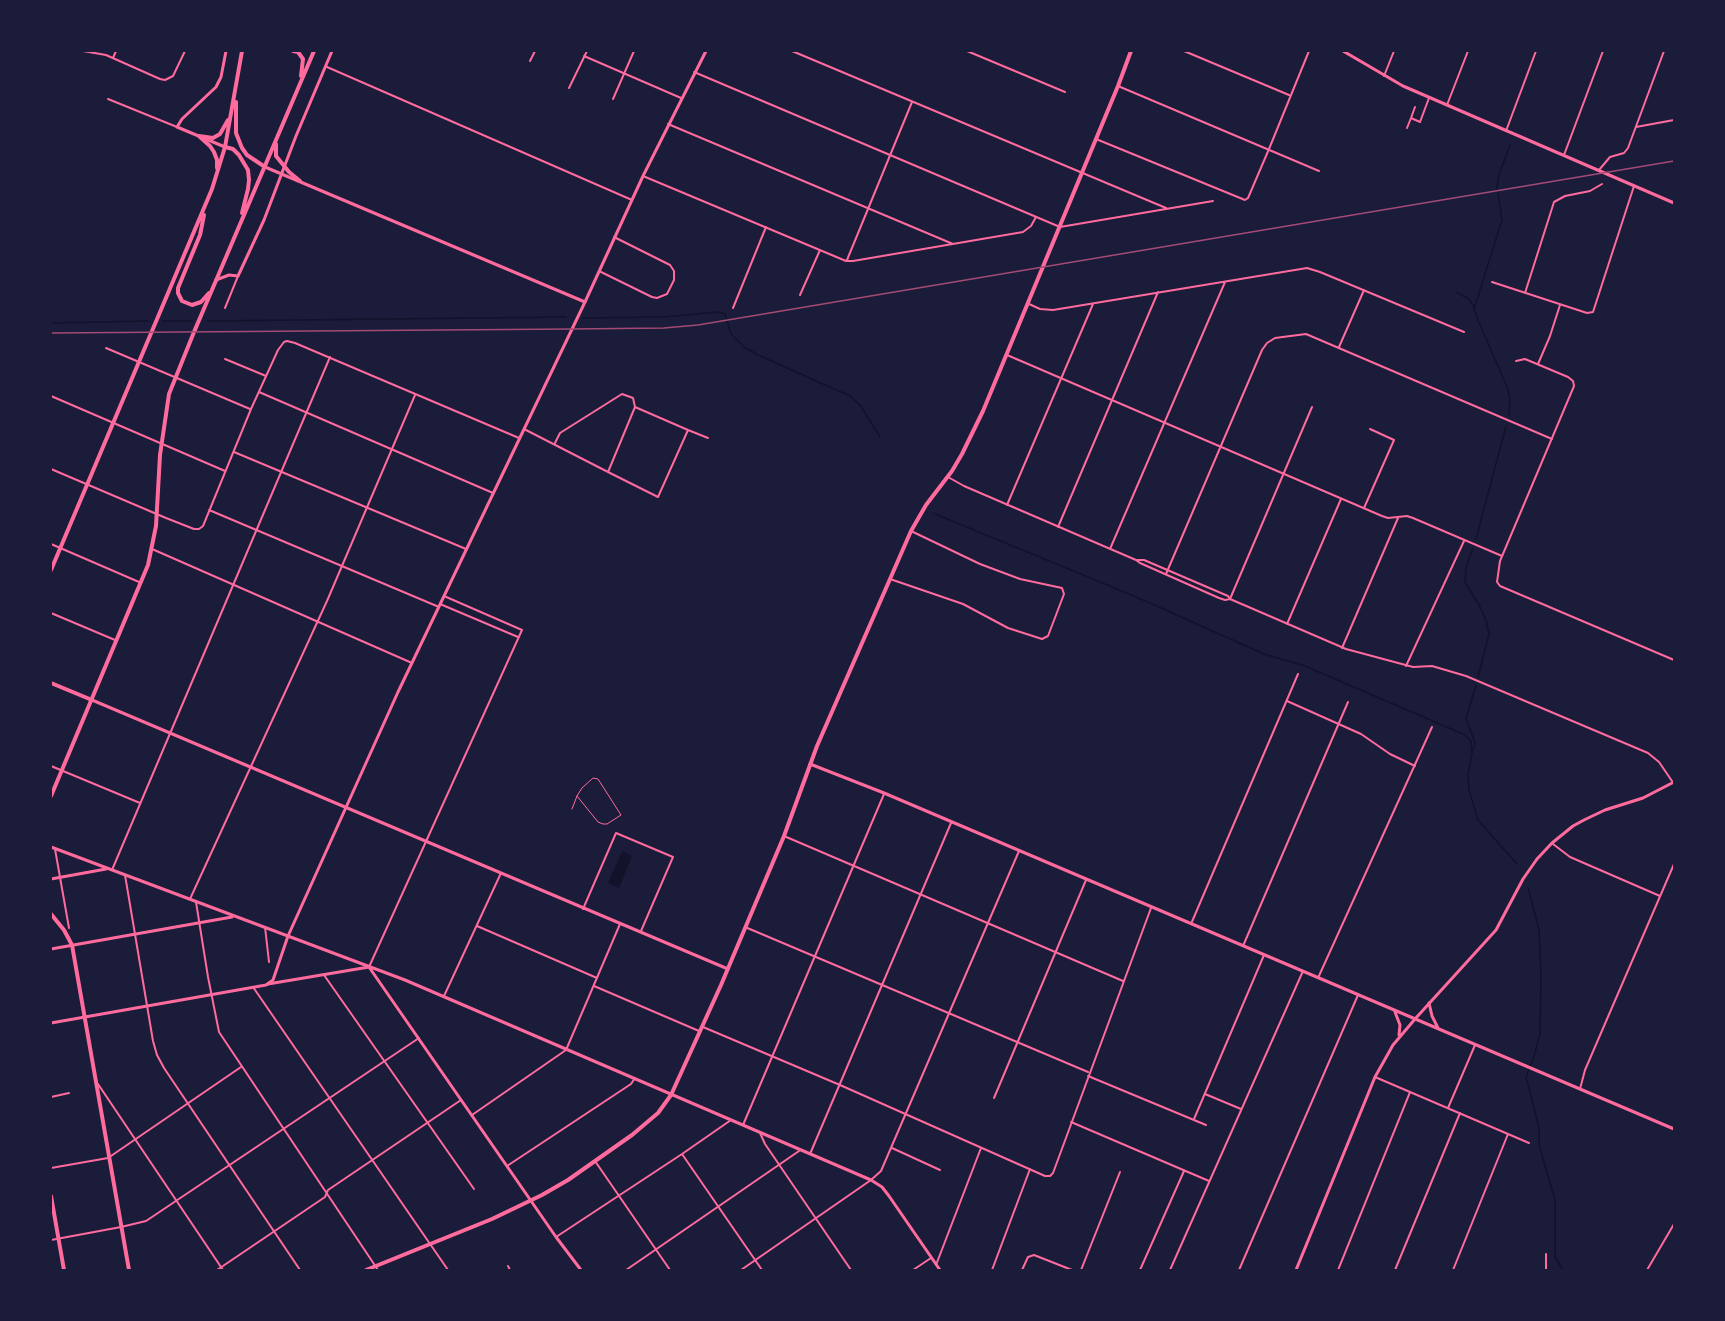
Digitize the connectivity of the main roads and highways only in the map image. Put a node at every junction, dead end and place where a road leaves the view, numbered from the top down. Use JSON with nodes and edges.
{"nodes":[{"id":1,"x":226,"y":51,"type":"edge"},
{"id":2,"x":244,"y":51,"type":"edge"},
{"id":3,"x":293,"y":51,"type":"edge"},
{"id":4,"x":314,"y":51,"type":"edge"},
{"id":5,"x":332,"y":51,"type":"edge"},
{"id":6,"x":706,"y":51,"type":"edge"},
{"id":7,"x":1131,"y":51,"type":"edge"},
{"id":8,"x":1343,"y":51,"type":"edge"},
{"id":9,"x":238,"y":78,"type":"junction"},
{"id":10,"x":300,"y":83,"type":"junction"},
{"id":11,"x":232,"y":111,"type":"junction"},
{"id":12,"x":199,"y":136,"type":"junction"},
{"id":13,"x":276,"y":142,"type":"junction"},
{"id":14,"x":225,"y":147,"type":"junction"},
{"id":15,"x":284,"y":166,"type":"junction"},
{"id":16,"x":265,"y":167,"type":"junction"},
{"id":17,"x":281,"y":173,"type":"junction"},
{"id":18,"x":217,"y":174,"type":"junction"},
{"id":19,"x":300,"y":182,"type":"junction"},
{"id":20,"x":207,"y":203,"type":"junction"},
{"id":21,"x":1674,"y":203,"type":"edge"},
{"id":22,"x":239,"y":226,"type":"junction"},
{"id":23,"x":216,"y":280,"type":"junction"},
{"id":24,"x":585,"y":302,"type":"junction"},
{"id":25,"x":51,"y":570,"type":"edge"},
{"id":26,"x":51,"y":683,"type":"edge"},
{"id":27,"x":92,"y":700,"type":"junction"},
{"id":28,"x":810,"y":764,"type":"junction"},
{"id":29,"x":1674,"y":783,"type":"edge"},
{"id":30,"x":51,"y":796,"type":"edge"},
{"id":31,"x":345,"y":807,"type":"junction"},
{"id":32,"x":53,"y":848,"type":"edge"},
{"id":33,"x":110,"y":869,"type":"junction"},
{"id":34,"x":51,"y":879,"type":"edge"},
{"id":35,"x":51,"y":914,"type":"edge"},
{"id":36,"x":235,"y":916,"type":"junction"},
{"id":37,"x":288,"y":936,"type":"junction"},
{"id":38,"x":72,"y":945,"type":"junction"},
{"id":39,"x":51,"y":949,"type":"edge"},
{"id":40,"x":369,"y":967,"type":"junction"},
{"id":41,"x":728,"y":969,"type":"junction"},
{"id":42,"x":266,"y":984,"type":"junction"},
{"id":43,"x":1429,"y":1003,"type":"junction"},
{"id":44,"x":1394,"y":1011,"type":"junction"},
{"id":45,"x":85,"y":1017,"type":"junction"},
{"id":46,"x":1415,"y":1019,"type":"junction"},
{"id":47,"x":51,"y":1023,"type":"edge"},
{"id":48,"x":1438,"y":1029,"type":"junction"},
{"id":49,"x":1399,"y":1038,"type":"junction"},
{"id":50,"x":671,"y":1095,"type":"junction"},
{"id":51,"x":1674,"y":1129,"type":"edge"},
{"id":52,"x":51,"y":1196,"type":"edge"},
{"id":53,"x":532,"y":1201,"type":"junction"},
{"id":54,"x":376,"y":1268,"type":"edge"},
{"id":55,"x":64,"y":1270,"type":"edge"},
{"id":56,"x":129,"y":1270,"type":"edge"},
{"id":57,"x":366,"y":1270,"type":"edge"},
{"id":58,"x":581,"y":1270,"type":"edge"},
{"id":59,"x":940,"y":1270,"type":"edge"},
{"id":60,"x":1296,"y":1270,"type":"edge"}],
"edges":[{"from":1,"to":12,"type":"main road"},
{"from":2,"to":9,"type":"main road"},
{"from":3,"to":10,"type":"main road"},
{"from":4,"to":10,"type":"main road"},
{"from":5,"to":15,"type":"main road"},
{"from":6,"to":24,"type":"main road"},
{"from":7,"to":28,"type":"main road"},
{"from":8,"to":21,"type":"main road"},
{"from":9,"to":11,"type":"main road"},
{"from":9,"to":16,"type":"main road"},
{"from":10,"to":13,"type":"main road"},
{"from":11,"to":12,"type":"main road"},
{"from":11,"to":14,"type":"main road"},
{"from":12,"to":14,"type":"main road"},
{"from":12,"to":18,"type":"main road"},
{"from":13,"to":15,"type":"main road"},
{"from":13,"to":16,"type":"main road"},
{"from":14,"to":18,"type":"main road"},
{"from":14,"to":22,"type":"main road"},
{"from":15,"to":17,"type":"main road"},
{"from":15,"to":19,"type":"main road"},
{"from":16,"to":17,"type":"main road"},
{"from":16,"to":22,"type":"main road"},
{"from":17,"to":19,"type":"main road"},
{"from":17,"to":23,"type":"main road"},
{"from":18,"to":20,"type":"main road"},
{"from":19,"to":24,"type":"main road"},
{"from":20,"to":23,"type":"main road"},
{"from":20,"to":25,"type":"main road"},
{"from":22,"to":23,"type":"main road"},
{"from":23,"to":27,"type":"main road"},
{"from":24,"to":31,"type":"main road"},
{"from":26,"to":27,"type":"main road"},
{"from":27,"to":30,"type":"main road"},
{"from":27,"to":31,"type":"main road"},
{"from":28,"to":41,"type":"main road"},
{"from":28,"to":44,"type":"main road"},
{"from":29,"to":43,"type":"main road"},
{"from":31,"to":37,"type":"main road"},
{"from":31,"to":41,"type":"main road"},
{"from":32,"to":33,"type":"main road"},
{"from":33,"to":34,"type":"main road"},
{"from":33,"to":36,"type":"main road"},
{"from":35,"to":38,"type":"main road"},
{"from":36,"to":37,"type":"main road"},
{"from":36,"to":38,"type":"main road"},
{"from":37,"to":40,"type":"main road"},
{"from":37,"to":42,"type":"main road"},
{"from":38,"to":39,"type":"main road"},
{"from":38,"to":45,"type":"main road"},
{"from":40,"to":42,"type":"main road"},
{"from":40,"to":50,"type":"main road"},
{"from":40,"to":53,"type":"main road"},
{"from":41,"to":50,"type":"main road"},
{"from":42,"to":45,"type":"main road"},
{"from":43,"to":46,"type":"main road"},
{"from":43,"to":48,"type":"main road"},
{"from":44,"to":46,"type":"main road"},
{"from":44,"to":49,"type":"main road"},
{"from":45,"to":47,"type":"main road"},
{"from":45,"to":56,"type":"main road"},
{"from":46,"to":48,"type":"main road"},
{"from":46,"to":49,"type":"main road"},
{"from":48,"to":51,"type":"main road"},
{"from":49,"to":60,"type":"main road"},
{"from":50,"to":53,"type":"main road"},
{"from":50,"to":59,"type":"main road"},
{"from":52,"to":55,"type":"main road"},
{"from":53,"to":54,"type":"main road"},
{"from":53,"to":58,"type":"main road"},
{"from":54,"to":57,"type":"main road"}]}
